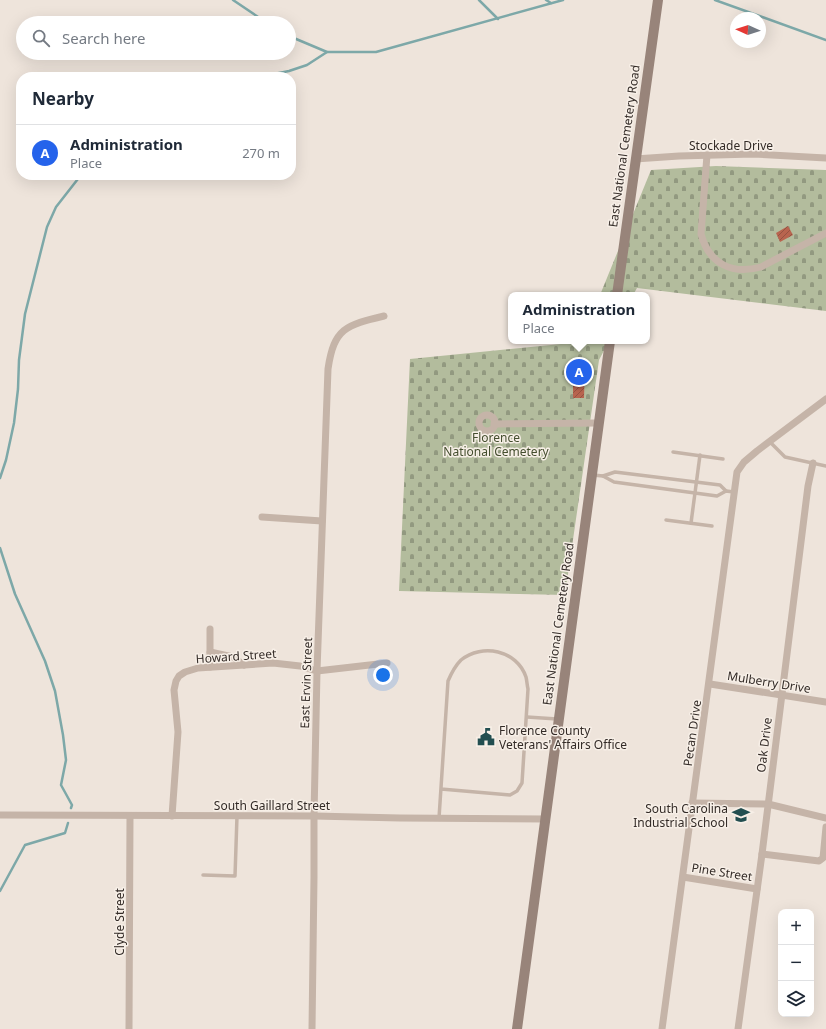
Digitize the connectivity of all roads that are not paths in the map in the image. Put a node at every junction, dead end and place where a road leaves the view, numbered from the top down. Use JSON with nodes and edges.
{"nodes":[{"id":1,"x":658,"y":0,"type":"edge"},
{"id":2,"x":707,"y":155,"type":"junction"},
{"id":3,"x":826,"y":158,"type":"edge"},
{"id":4,"x":636,"y":159,"type":"junction"},
{"id":5,"x":826,"y":233,"type":"edge"},
{"id":6,"x":617,"y":292,"type":"edge"},
{"id":7,"x":384,"y":316,"type":"dead end"},
{"id":8,"x":610,"y":344,"type":"edge"},
{"id":9,"x":826,"y":399,"type":"edge"},
{"id":10,"x":598,"y":423,"type":"junction"},
{"id":11,"x":494,"y":424,"type":"dead end"},
{"id":12,"x":770,"y":442,"type":"junction"},
{"id":13,"x":673,"y":452,"type":"dead end"},
{"id":14,"x":700,"y":455,"type":"junction"},
{"id":15,"x":723,"y":458,"type":"dead end"},
{"id":16,"x":813,"y":463,"type":"junction"},
{"id":17,"x":826,"y":466,"type":"edge"},
{"id":18,"x":591,"y":475,"type":"junction"},
{"id":19,"x":603,"y":476,"type":"junction"},
{"id":20,"x":696,"y":482,"type":"junction"},
{"id":21,"x":726,"y":491,"type":"junction"},
{"id":22,"x":734,"y":492,"type":"junction"},
{"id":23,"x":695,"y":493,"type":"junction"},
{"id":24,"x":262,"y":517,"type":"dead end"},
{"id":25,"x":666,"y":520,"type":"dead end"},
{"id":26,"x":322,"y":521,"type":"junction"},
{"id":27,"x":691,"y":523,"type":"junction"},
{"id":28,"x":712,"y":526,"type":"dead end"},
{"id":29,"x":210,"y":629,"type":"dead end"},
{"id":30,"x":210,"y":652,"type":"junction"},
{"id":31,"x":387,"y":663,"type":"dead end"},
{"id":32,"x":244,"y":665,"type":"junction"},
{"id":33,"x":210,"y":667,"type":"junction"},
{"id":34,"x":317,"y":671,"type":"junction"},
{"id":35,"x":710,"y":684,"type":"junction"},
{"id":36,"x":782,"y":694,"type":"junction"},
{"id":37,"x":826,"y":702,"type":"edge"},
{"id":38,"x":526,"y":717,"type":"junction"},
{"id":39,"x":558,"y":719,"type":"junction"},
{"id":40,"x":441,"y":789,"type":"junction"},
{"id":41,"x":692,"y":803,"type":"junction"},
{"id":42,"x":768,"y":804,"type":"junction"},
{"id":43,"x":0,"y":815,"type":"edge"},
{"id":44,"x":130,"y":816,"type":"junction"},
{"id":45,"x":172,"y":816,"type":"junction"},
{"id":46,"x":237,"y":816,"type":"junction"},
{"id":47,"x":314,"y":816,"type":"junction"},
{"id":48,"x":439,"y":818,"type":"junction"},
{"id":49,"x":826,"y":818,"type":"edge"},
{"id":50,"x":545,"y":819,"type":"junction"},
{"id":51,"x":826,"y":827,"type":"edge"},
{"id":52,"x":762,"y":854,"type":"junction"},
{"id":53,"x":203,"y":875,"type":"dead end"},
{"id":54,"x":683,"y":877,"type":"junction"},
{"id":55,"x":757,"y":889,"type":"junction"},
{"id":56,"x":130,"y":1029,"type":"edge"},
{"id":57,"x":312,"y":1029,"type":"edge"},
{"id":58,"x":517,"y":1029,"type":"edge"},
{"id":59,"x":662,"y":1029,"type":"edge"},
{"id":60,"x":738,"y":1029,"type":"edge"}],
"edges":[{"from":1,"to":4,"type":"street","name":"East National Cemetery Road"},
{"from":2,"to":3,"type":"street","name":"Stockade Drive"},
{"from":2,"to":4,"type":"street","name":"Stockade Drive"},
{"from":2,"to":5,"type":"street"},
{"from":4,"to":6,"type":"street","name":"East National Cemetery Road"},
{"from":7,"to":26,"type":"street","name":"East Ervin Street"},
{"from":8,"to":10,"type":"street","name":"East National Cemetery Road"},
{"from":9,"to":12,"type":"street"},
{"from":10,"to":11,"type":"street"},
{"from":10,"to":18,"type":"street","name":"East National Cemetery Road"},
{"from":12,"to":16,"type":"lane"},
{"from":12,"to":22,"type":"street","name":"Pecan Drive"},
{"from":13,"to":14,"type":"lane"},
{"from":14,"to":15,"type":"lane"},
{"from":14,"to":20,"type":"lane"},
{"from":16,"to":17,"type":"lane"},
{"from":16,"to":36,"type":"street","name":"Oak Drive"},
{"from":18,"to":19,"type":"lane"},
{"from":18,"to":39,"type":"street","name":"East National Cemetery Road"},
{"from":19,"to":20,"type":"lane"},
{"from":19,"to":23,"type":"lane"},
{"from":20,"to":21,"type":"lane"},
{"from":20,"to":23,"type":"lane"},
{"from":21,"to":22,"type":"lane"},
{"from":21,"to":23,"type":"lane"},
{"from":22,"to":35,"type":"street","name":"Pecan Drive"},
{"from":23,"to":27,"type":"lane"},
{"from":24,"to":26,"type":"street"},
{"from":25,"to":27,"type":"lane"},
{"from":26,"to":34,"type":"street","name":"East Ervin Street"},
{"from":27,"to":28,"type":"lane"},
{"from":29,"to":30,"type":"street"},
{"from":30,"to":32,"type":"street"},
{"from":30,"to":33,"type":"street"},
{"from":31,"to":34,"type":"street","name":"Howard Street"},
{"from":32,"to":33,"type":"street","name":"Howard Street"},
{"from":32,"to":34,"type":"street","name":"Howard Street"},
{"from":33,"to":45,"type":"street","name":"Howard Street"},
{"from":34,"to":47,"type":"street","name":"East Ervin Street"},
{"from":35,"to":36,"type":"street","name":"Mulberry Drive"},
{"from":35,"to":41,"type":"street","name":"Pecan Drive"},
{"from":36,"to":37,"type":"street","name":"Mulberry Drive"},
{"from":36,"to":42,"type":"street","name":"Oak Drive"},
{"from":38,"to":39,"type":"lane"},
{"from":38,"to":40,"type":"lane"},
{"from":38,"to":40,"type":"lane"},
{"from":39,"to":50,"type":"street","name":"East National Cemetery Road"},
{"from":40,"to":48,"type":"lane"},
{"from":41,"to":42,"type":"street"},
{"from":41,"to":54,"type":"street","name":"Pecan Drive"},
{"from":42,"to":49,"type":"street"},
{"from":42,"to":52,"type":"street","name":"Oak Drive"},
{"from":43,"to":44,"type":"street","name":"South Gaillard Street"},
{"from":44,"to":45,"type":"street","name":"South Gaillard Street"},
{"from":44,"to":56,"type":"street","name":"Clyde Street"},
{"from":45,"to":46,"type":"street","name":"South Gaillard Street"},
{"from":46,"to":47,"type":"street","name":"South Gaillard Street"},
{"from":46,"to":53,"type":"lane"},
{"from":47,"to":48,"type":"street","name":"South Gaillard Street"},
{"from":47,"to":57,"type":"street","name":"East Ervin Street"},
{"from":48,"to":50,"type":"street","name":"South Gaillard Street"},
{"from":50,"to":58,"type":"street","name":"East National Cemetery Road"},
{"from":51,"to":52,"type":"street"},
{"from":52,"to":55,"type":"street","name":"Oak Drive"},
{"from":54,"to":55,"type":"street","name":"Pine Street"},
{"from":54,"to":59,"type":"street","name":"Pecan Drive"},
{"from":55,"to":60,"type":"street","name":"Oak Drive"}]}
